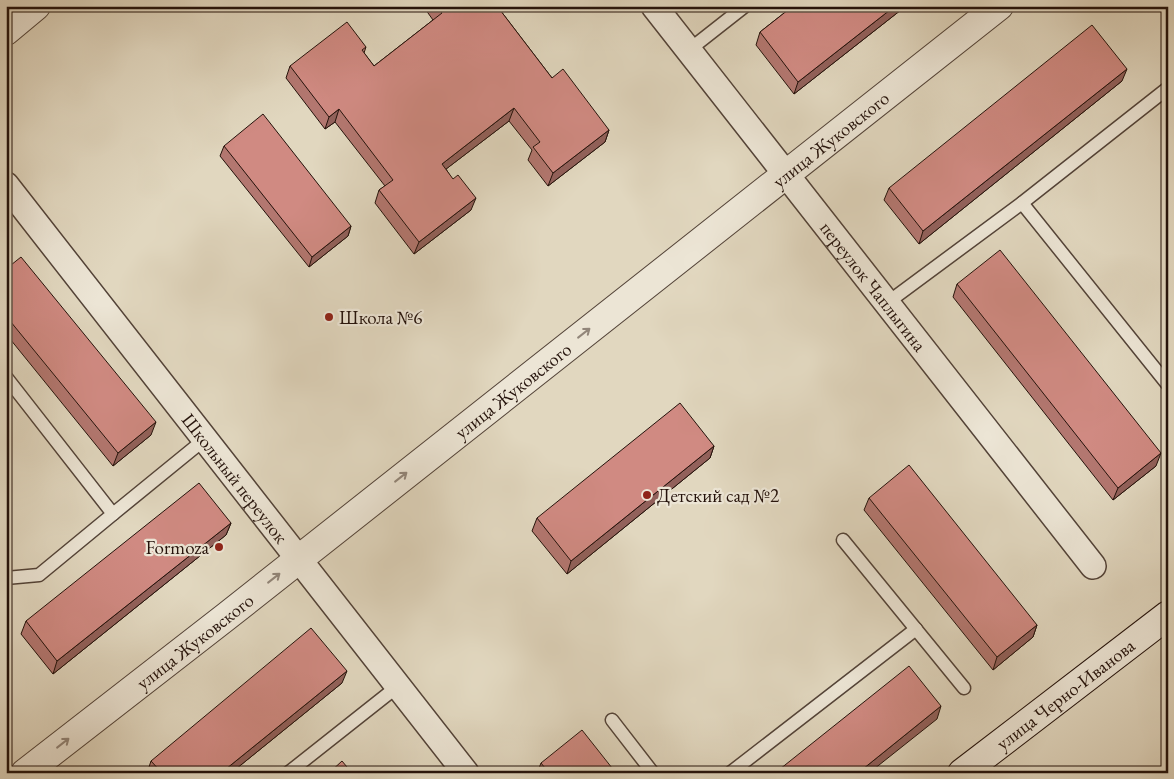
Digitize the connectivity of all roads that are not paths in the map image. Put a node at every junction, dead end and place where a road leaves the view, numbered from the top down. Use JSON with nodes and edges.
{"nodes":[{"id":1,"x":36,"y":6,"type":"edge"},
{"id":2,"x":654,"y":6,"type":"edge"},
{"id":3,"x":745,"y":6,"type":"edge"},
{"id":4,"x":999,"y":6,"type":"edge"},
{"id":5,"x":6,"y":31,"type":"edge"},
{"id":6,"x":689,"y":50,"type":"junction"},
{"id":7,"x":1168,"y":88,"type":"edge"},
{"id":8,"x":785,"y":174,"type":"junction"},
{"id":9,"x":6,"y":185,"type":"edge"},
{"id":10,"x":1022,"y":203,"type":"junction"},
{"id":11,"x":887,"y":303,"type":"junction"},
{"id":12,"x":6,"y":377,"type":"edge"},
{"id":13,"x":1168,"y":386,"type":"edge"},
{"id":14,"x":205,"y":439,"type":"junction"},
{"id":15,"x":114,"y":514,"type":"junction"},
{"id":16,"x":843,"y":540,"type":"dead end"},
{"id":17,"x":299,"y":559,"type":"junction"},
{"id":18,"x":1093,"y":566,"type":"dead end"},
{"id":19,"x":6,"y":578,"type":"edge"},
{"id":20,"x":1168,"y":615,"type":"edge"},
{"id":21,"x":916,"y":629,"type":"junction"},
{"id":22,"x":398,"y":686,"type":"junction"},
{"id":23,"x":964,"y":688,"type":"dead end"},
{"id":24,"x":612,"y":720,"type":"dead end"},
{"id":25,"x":25,"y":773,"type":"edge"},
{"id":26,"x":288,"y":773,"type":"edge"},
{"id":27,"x":466,"y":773,"type":"edge"},
{"id":28,"x":653,"y":773,"type":"edge"},
{"id":29,"x":730,"y":773,"type":"edge"},
{"id":30,"x":962,"y":773,"type":"edge"}],
"edges":[{"from":1,"to":5,"type":"street"},
{"from":2,"to":6,"type":"street","name":"переулок Чаплыгина"},
{"from":3,"to":6,"type":"lane"},
{"from":4,"to":8,"type":"street","name":"улица Жуковского"},
{"from":6,"to":8,"type":"street","name":"переулок Чаплыгина"},
{"from":7,"to":10,"type":"lane"},
{"from":8,"to":11,"type":"street","name":"переулок Чаплыгина"},
{"from":17,"to":8,"type":"street","name":"улица Жуковского","one_way":true},
{"from":9,"to":14,"type":"street","name":"Школьный переулок"},
{"from":10,"to":11,"type":"lane"},
{"from":10,"to":13,"type":"lane"},
{"from":11,"to":18,"type":"street","name":"переулок Чаплыгина"},
{"from":12,"to":15,"type":"lane"},
{"from":14,"to":15,"type":"lane"},
{"from":14,"to":17,"type":"street","name":"Школьный переулок"},
{"from":15,"to":19,"type":"lane"},
{"from":16,"to":21,"type":"lane"},
{"from":17,"to":22,"type":"street","name":"Школьный переулок"},
{"from":25,"to":17,"type":"street","name":"улица Жуковского","one_way":true},
{"from":20,"to":30,"type":"street","name":"улица Черно-Иванова"},
{"from":21,"to":23,"type":"lane"},
{"from":21,"to":29,"type":"lane"},
{"from":22,"to":26,"type":"lane"},
{"from":22,"to":27,"type":"street","name":"Школьный переулок"},
{"from":24,"to":28,"type":"lane"}]}
